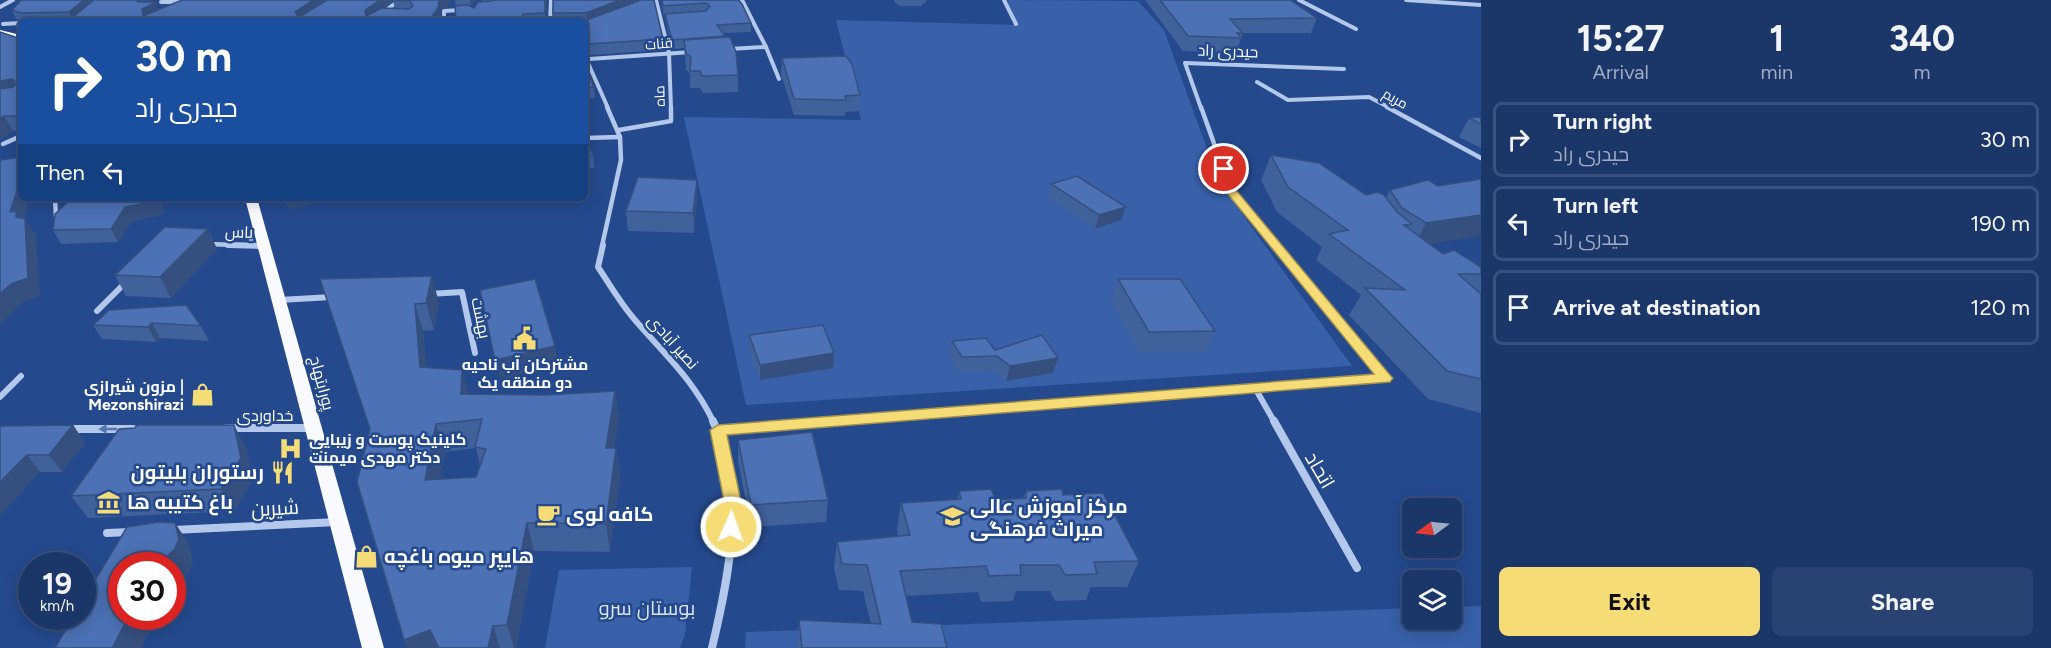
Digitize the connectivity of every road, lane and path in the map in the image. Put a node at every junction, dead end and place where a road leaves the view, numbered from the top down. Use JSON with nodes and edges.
{"nodes":[{"id":1,"x":13,"y":0,"type":"edge"},
{"id":2,"x":400,"y":0,"type":"edge"},
{"id":3,"x":551,"y":0,"type":"edge"},
{"id":4,"x":655,"y":0,"type":"edge"},
{"id":5,"x":742,"y":0,"type":"edge"},
{"id":6,"x":1004,"y":0,"type":"edge"},
{"id":7,"x":1299,"y":0,"type":"edge"},
{"id":8,"x":1406,"y":0,"type":"edge"},
{"id":9,"x":666,"y":1,"type":"edge"},
{"id":10,"x":1444,"y":1,"type":"edge"},
{"id":11,"x":161,"y":2,"type":"dead end"},
{"id":12,"x":646,"y":4,"type":"edge"},
{"id":13,"x":1481,"y":5,"type":"edge"},
{"id":14,"x":0,"y":7,"type":"edge"},
{"id":15,"x":154,"y":7,"type":"edge"},
{"id":16,"x":464,"y":10,"type":"edge"},
{"id":17,"x":383,"y":12,"type":"junction"},
{"id":18,"x":392,"y":13,"type":"edge"},
{"id":19,"x":374,"y":18,"type":"edge"},
{"id":20,"x":444,"y":18,"type":"edge"},
{"id":21,"x":550,"y":18,"type":"edge"},
{"id":22,"x":1016,"y":24,"type":"dead end"},
{"id":23,"x":18,"y":25,"type":"edge"},
{"id":24,"x":1,"y":27,"type":"edge"},
{"id":25,"x":1356,"y":29,"type":"dead end"},
{"id":26,"x":18,"y":36,"type":"edge"},
{"id":27,"x":766,"y":47,"type":"junction"},
{"id":28,"x":723,"y":50,"type":"edge"},
{"id":29,"x":701,"y":51,"type":"edge"},
{"id":30,"x":669,"y":53,"type":"junction"},
{"id":31,"x":588,"y":63,"type":"edge"},
{"id":32,"x":1344,"y":69,"type":"dead end"},
{"id":33,"x":779,"y":78,"type":"dead end"},
{"id":34,"x":1257,"y":82,"type":"dead end"},
{"id":35,"x":620,"y":133,"type":"junction"},
{"id":36,"x":18,"y":137,"type":"edge"},
{"id":37,"x":588,"y":138,"type":"edge"},
{"id":38,"x":3,"y":144,"type":"dead end"},
{"id":39,"x":1481,"y":158,"type":"edge"},
{"id":40,"x":55,"y":201,"type":"edge"},
{"id":41,"x":252,"y":201,"type":"edge"},
{"id":42,"x":56,"y":217,"type":"edge"},
{"id":43,"x":199,"y":244,"type":"edge"},
{"id":44,"x":264,"y":246,"type":"junction"},
{"id":45,"x":136,"y":273,"type":"edge"},
{"id":46,"x":416,"y":294,"type":"edge"},
{"id":47,"x":336,"y":297,"type":"edge"},
{"id":48,"x":279,"y":300,"type":"junction"},
{"id":49,"x":97,"y":311,"type":"dead end"},
{"id":50,"x":475,"y":353,"type":"dead end"},
{"id":51,"x":21,"y":376,"type":"dead end"},
{"id":52,"x":1255,"y":388,"type":"junction"},
{"id":53,"x":0,"y":398,"type":"edge"},
{"id":54,"x":221,"y":428,"type":"edge"},
{"id":55,"x":314,"y":428,"type":"junction"},
{"id":56,"x":58,"y":429,"type":"edge"},
{"id":57,"x":140,"y":429,"type":"edge"},
{"id":58,"x":718,"y":430,"type":"junction"},
{"id":59,"x":337,"y":522,"type":"junction"},
{"id":60,"x":164,"y":530,"type":"edge"},
{"id":61,"x":141,"y":532,"type":"edge"},
{"id":62,"x":107,"y":533,"type":"dead end"},
{"id":63,"x":1357,"y":568,"type":"dead end"},
{"id":64,"x":373,"y":648,"type":"edge"},
{"id":65,"x":712,"y":648,"type":"edge"}],
"edges":[{"from":1,"to":14,"type":"street"},
{"from":2,"to":17,"type":"street"},
{"from":3,"to":21,"type":"street"},
{"from":4,"to":9,"type":"street"},
{"from":4,"to":12,"type":"street"},
{"from":4,"to":30,"type":"street"},
{"from":5,"to":27,"type":"street"},
{"from":6,"to":22,"type":"street"},
{"from":7,"to":25,"type":"street"},
{"from":8,"to":10,"type":"street"},
{"from":10,"to":13,"type":"street"},
{"from":11,"to":15,"type":"street"},
{"from":16,"to":20,"type":"street"},
{"from":17,"to":18,"type":"street"},
{"from":17,"to":19,"type":"street"},
{"from":23,"to":24,"type":"main road"},
{"from":24,"to":26,"type":"main road"},
{"from":27,"to":28,"type":"street"},
{"from":27,"to":33,"type":"street"},
{"from":29,"to":30,"type":"street","name":"قنات"},
{"from":30,"to":31,"type":"street","name":"قنات"},
{"from":30,"to":35,"type":"street","name":"ماه"},
{"from":31,"to":35,"type":"street","name":"نصیر آبادی"},
{"from":32,"to":52,"type":"street","name":"حیدری راد"},
{"from":34,"to":39,"type":"street","name":"مریم"},
{"from":35,"to":37,"type":"street"},
{"from":35,"to":58,"type":"street","name":"نصیر آبادی"},
{"from":36,"to":38,"type":"street"},
{"from":40,"to":42,"type":"street"},
{"from":41,"to":44,"type":"main road","name":"پورابتهاج"},
{"from":43,"to":44,"type":"street","name":"یاس"},
{"from":44,"to":48,"type":"main road","name":"پورابتهاج"},
{"from":45,"to":49,"type":"street"},
{"from":46,"to":50,"type":"street","name":"بهشت"},
{"from":47,"to":48,"type":"street"},
{"from":48,"to":55,"type":"main road","name":"پورابتهاج"},
{"from":51,"to":53,"type":"street"},
{"from":52,"to":58,"type":"street","name":"حیدری راد"},
{"from":52,"to":63,"type":"street","name":"اتحاد"},
{"from":54,"to":55,"type":"street","name":"خداوردی"},
{"from":55,"to":59,"type":"main road","name":"پورابتهاج"},
{"from":57,"to":56,"type":"street","one_way":true},
{"from":58,"to":65,"type":"street","name":"نصیر آبادی"},
{"from":59,"to":60,"type":"street","name":"شیرین"},
{"from":59,"to":64,"type":"main road","name":"پورابتهاج"},
{"from":61,"to":62,"type":"street"}]}
